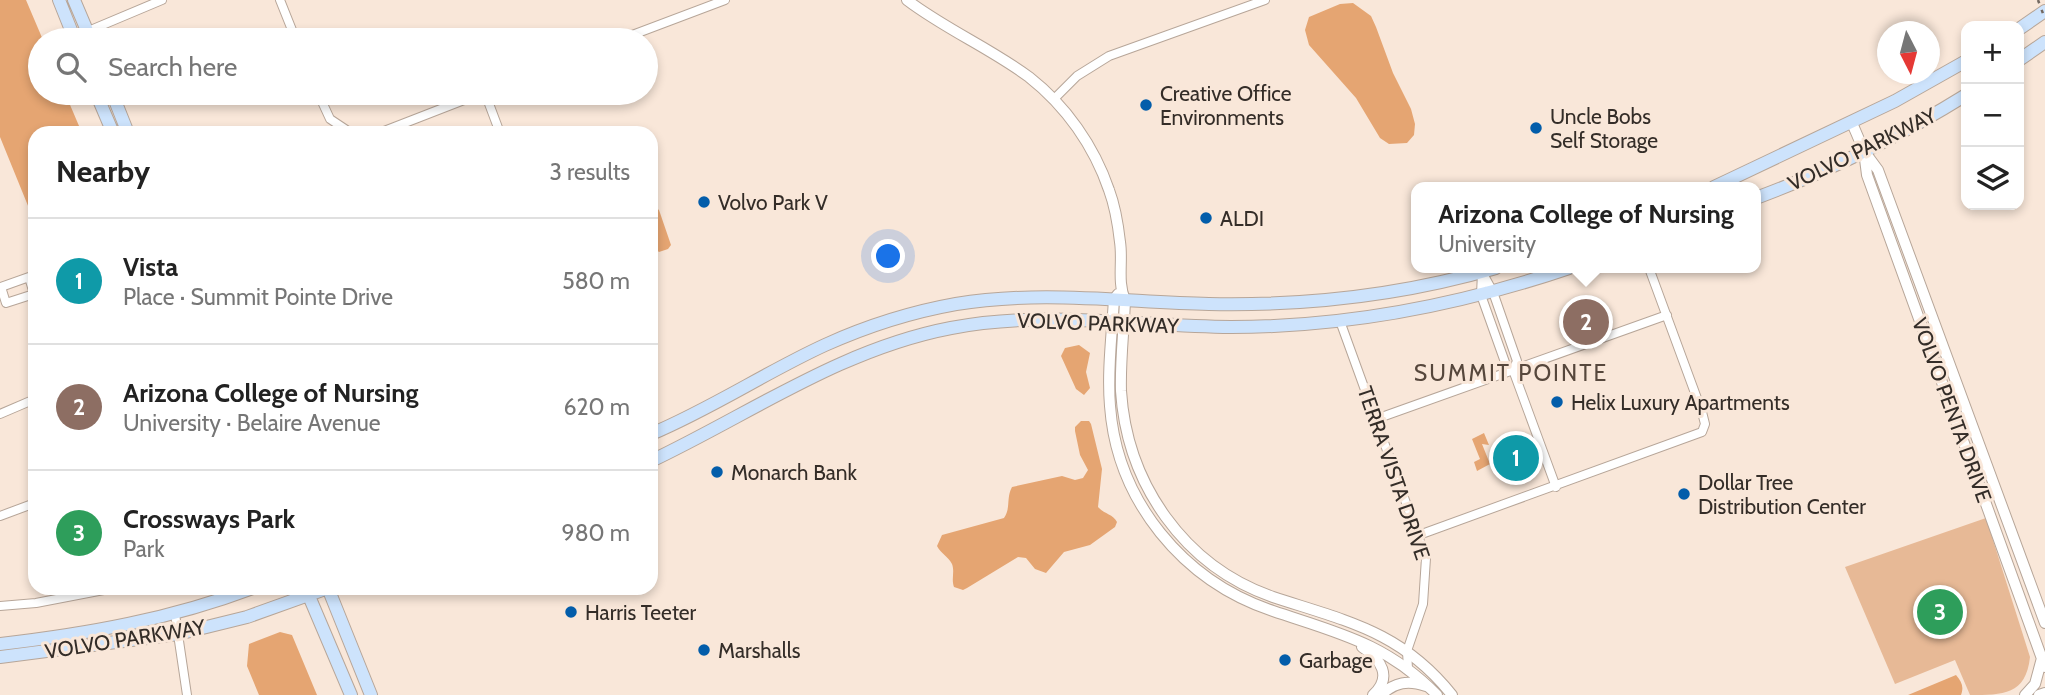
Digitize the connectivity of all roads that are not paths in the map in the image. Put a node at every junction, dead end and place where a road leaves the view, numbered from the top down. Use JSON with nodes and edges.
{"nodes":[{"id":1,"x":59,"y":0,"type":"edge"},
{"id":2,"x":74,"y":0,"type":"edge"},
{"id":3,"x":162,"y":0,"type":"edge"},
{"id":4,"x":280,"y":0,"type":"edge"},
{"id":5,"x":724,"y":0,"type":"edge"},
{"id":6,"x":906,"y":0,"type":"edge"},
{"id":7,"x":1235,"y":0,"type":"edge"},
{"id":8,"x":1265,"y":0,"type":"edge"},
{"id":9,"x":1238,"y":10,"type":"junction"},
{"id":10,"x":2045,"y":11,"type":"edge"},
{"id":11,"x":2024,"y":26,"type":"edge"},
{"id":12,"x":70,"y":28,"type":"edge"},
{"id":13,"x":86,"y":28,"type":"edge"},
{"id":14,"x":105,"y":28,"type":"edge"},
{"id":15,"x":291,"y":28,"type":"edge"},
{"id":16,"x":651,"y":28,"type":"edge"},
{"id":17,"x":2045,"y":42,"type":"edge"},
{"id":18,"x":2024,"y":57,"type":"edge"},
{"id":19,"x":1961,"y":64,"type":"edge"},
{"id":20,"x":1961,"y":98,"type":"edge"},
{"id":21,"x":1054,"y":99,"type":"junction"},
{"id":22,"x":101,"y":105,"type":"edge"},
{"id":23,"x":117,"y":105,"type":"edge"},
{"id":24,"x":324,"y":105,"type":"edge"},
{"id":25,"x":452,"y":105,"type":"edge"},
{"id":26,"x":489,"y":105,"type":"edge"},
{"id":27,"x":1852,"y":123,"type":"junction"},
{"id":28,"x":110,"y":126,"type":"edge"},
{"id":29,"x":125,"y":126,"type":"edge"},
{"id":30,"x":340,"y":126,"type":"edge"},
{"id":31,"x":397,"y":126,"type":"edge"},
{"id":32,"x":497,"y":126,"type":"edge"},
{"id":33,"x":1864,"y":152,"type":"junction"},
{"id":34,"x":1730,"y":182,"type":"edge"},
{"id":35,"x":1761,"y":196,"type":"edge"},
{"id":36,"x":1477,"y":273,"type":"edge"},
{"id":37,"x":1482,"y":273,"type":"edge"},
{"id":38,"x":1553,"y":273,"type":"edge"},
{"id":39,"x":1651,"y":273,"type":"edge"},
{"id":40,"x":1487,"y":294,"type":"junction"},
{"id":41,"x":1120,"y":297,"type":"junction"},
{"id":42,"x":1667,"y":315,"type":"junction"},
{"id":43,"x":1340,"y":321,"type":"junction"},
{"id":44,"x":1118,"y":322,"type":"junction"},
{"id":45,"x":1514,"y":370,"type":"junction"},
{"id":46,"x":28,"y":403,"type":"edge"},
{"id":47,"x":0,"y":414,"type":"edge"},
{"id":48,"x":1376,"y":419,"type":"junction"},
{"id":49,"x":658,"y":431,"type":"edge"},
{"id":50,"x":658,"y":457,"type":"edge"},
{"id":51,"x":1556,"y":487,"type":"junction"},
{"id":52,"x":1986,"y":504,"type":"junction"},
{"id":53,"x":28,"y":506,"type":"edge"},
{"id":54,"x":0,"y":516,"type":"edge"},
{"id":55,"x":2009,"y":523,"type":"junction"},
{"id":56,"x":1419,"y":536,"type":"junction"},
{"id":57,"x":78,"y":595,"type":"edge"},
{"id":58,"x":232,"y":595,"type":"edge"},
{"id":59,"x":300,"y":595,"type":"edge"},
{"id":60,"x":308,"y":595,"type":"edge"},
{"id":61,"x":331,"y":595,"type":"edge"},
{"id":62,"x":0,"y":606,"type":"edge"},
{"id":63,"x":175,"y":614,"type":"junction"},
{"id":64,"x":2045,"y":623,"type":"edge"},
{"id":65,"x":1339,"y":632,"type":"junction"},
{"id":66,"x":178,"y":634,"type":"junction"},
{"id":67,"x":0,"y":643,"type":"edge"},
{"id":68,"x":1407,"y":651,"type":"junction"},
{"id":69,"x":0,"y":657,"type":"edge"},
{"id":70,"x":2043,"y":663,"type":"edge"},
{"id":71,"x":1408,"y":669,"type":"junction"},
{"id":72,"x":1433,"y":691,"type":"edge"},
{"id":73,"x":2045,"y":693,"type":"edge"},
{"id":74,"x":187,"y":695,"type":"edge"},
{"id":75,"x":351,"y":695,"type":"edge"},
{"id":76,"x":371,"y":695,"type":"edge"},
{"id":77,"x":1373,"y":695,"type":"edge"},
{"id":78,"x":1381,"y":695,"type":"edge"},
{"id":79,"x":1452,"y":695,"type":"edge"},
{"id":80,"x":2025,"y":695,"type":"edge"},
{"id":81,"x":2039,"y":695,"type":"edge"}],
"edges":[{"from":1,"to":12,"type":"main road"},
{"from":2,"to":13,"type":"main road"},
{"from":3,"to":14,"type":"street"},
{"from":4,"to":15,"type":"street"},
{"from":5,"to":16,"type":"street"},
{"from":6,"to":21,"type":"street"},
{"from":7,"to":9,"type":"street"},
{"from":8,"to":9,"type":"street"},
{"from":9,"to":21,"type":"street"},
{"from":10,"to":11,"type":"main road"},
{"from":17,"to":18,"type":"main road"},
{"from":19,"to":27,"type":"main road","name":"VOLVO PARKWAY"},
{"from":20,"to":33,"type":"main road","name":"VOLVO PARKWAY"},
{"from":21,"to":41,"type":"street"},
{"from":22,"to":28,"type":"main road"},
{"from":23,"to":29,"type":"main road"},
{"from":24,"to":30,"type":"street"},
{"from":25,"to":31,"type":"street"},
{"from":26,"to":32,"type":"street"},
{"from":27,"to":33,"type":"street","name":"VOLVO PENTA DRIVE"},
{"from":27,"to":34,"type":"main road","name":"VOLVO PARKWAY"},
{"from":33,"to":35,"type":"main road","name":"VOLVO PARKWAY"},
{"from":33,"to":52,"type":"street","name":"VOLVO PENTA DRIVE"},
{"from":33,"to":55,"type":"street","name":"VOLVO PENTA DRIVE"},
{"from":36,"to":41,"type":"main road","name":"VOLVO PARKWAY"},
{"from":37,"to":40,"type":"street"},
{"from":38,"to":40,"type":"main road","name":"VOLVO PARKWAY"},
{"from":39,"to":42,"type":"street"},
{"from":40,"to":43,"type":"main road","name":"VOLVO PARKWAY"},
{"from":40,"to":45,"type":"street"},
{"from":41,"to":44,"type":"street"},
{"from":41,"to":49,"type":"main road","name":"VOLVO PARKWAY"},
{"from":42,"to":45,"type":"street"},
{"from":42,"to":51,"type":"street"},
{"from":43,"to":44,"type":"main road","name":"VOLVO PARKWAY"},
{"from":43,"to":48,"type":"street","name":"TERRA VISTA DRIVE"},
{"from":44,"to":50,"type":"main road","name":"VOLVO PARKWAY"},
{"from":44,"to":65,"type":"street"},
{"from":44,"to":68,"type":"street"},
{"from":45,"to":48,"type":"street"},
{"from":45,"to":51,"type":"street"},
{"from":46,"to":47,"type":"street"},
{"from":48,"to":56,"type":"street","name":"TERRA VISTA DRIVE"},
{"from":51,"to":56,"type":"street"},
{"from":52,"to":55,"type":"street"},
{"from":52,"to":70,"type":"street","name":"VOLVO PENTA DRIVE"},
{"from":53,"to":54,"type":"street"},
{"from":55,"to":64,"type":"street","name":"VOLVO PENTA DRIVE"},
{"from":56,"to":68,"type":"street","name":"TERRA VISTA DRIVE"},
{"from":57,"to":62,"type":"street"},
{"from":58,"to":63,"type":"main road","name":"VOLVO PARKWAY"},
{"from":59,"to":66,"type":"main road","name":"VOLVO PARKWAY"},
{"from":60,"to":75,"type":"main road"},
{"from":61,"to":76,"type":"main road"},
{"from":63,"to":66,"type":"street"},
{"from":63,"to":67,"type":"main road","name":"VOLVO PARKWAY"},
{"from":65,"to":71,"type":"street"},
{"from":65,"to":77,"type":"street"},
{"from":66,"to":69,"type":"main road","name":"VOLVO PARKWAY"},
{"from":66,"to":74,"type":"street"},
{"from":68,"to":71,"type":"street","name":"TERRA VISTA DRIVE"},
{"from":68,"to":79,"type":"street"},
{"from":70,"to":80,"type":"street"},
{"from":71,"to":72,"type":"street"},
{"from":72,"to":78,"type":"street"},
{"from":73,"to":81,"type":"street"}]}
